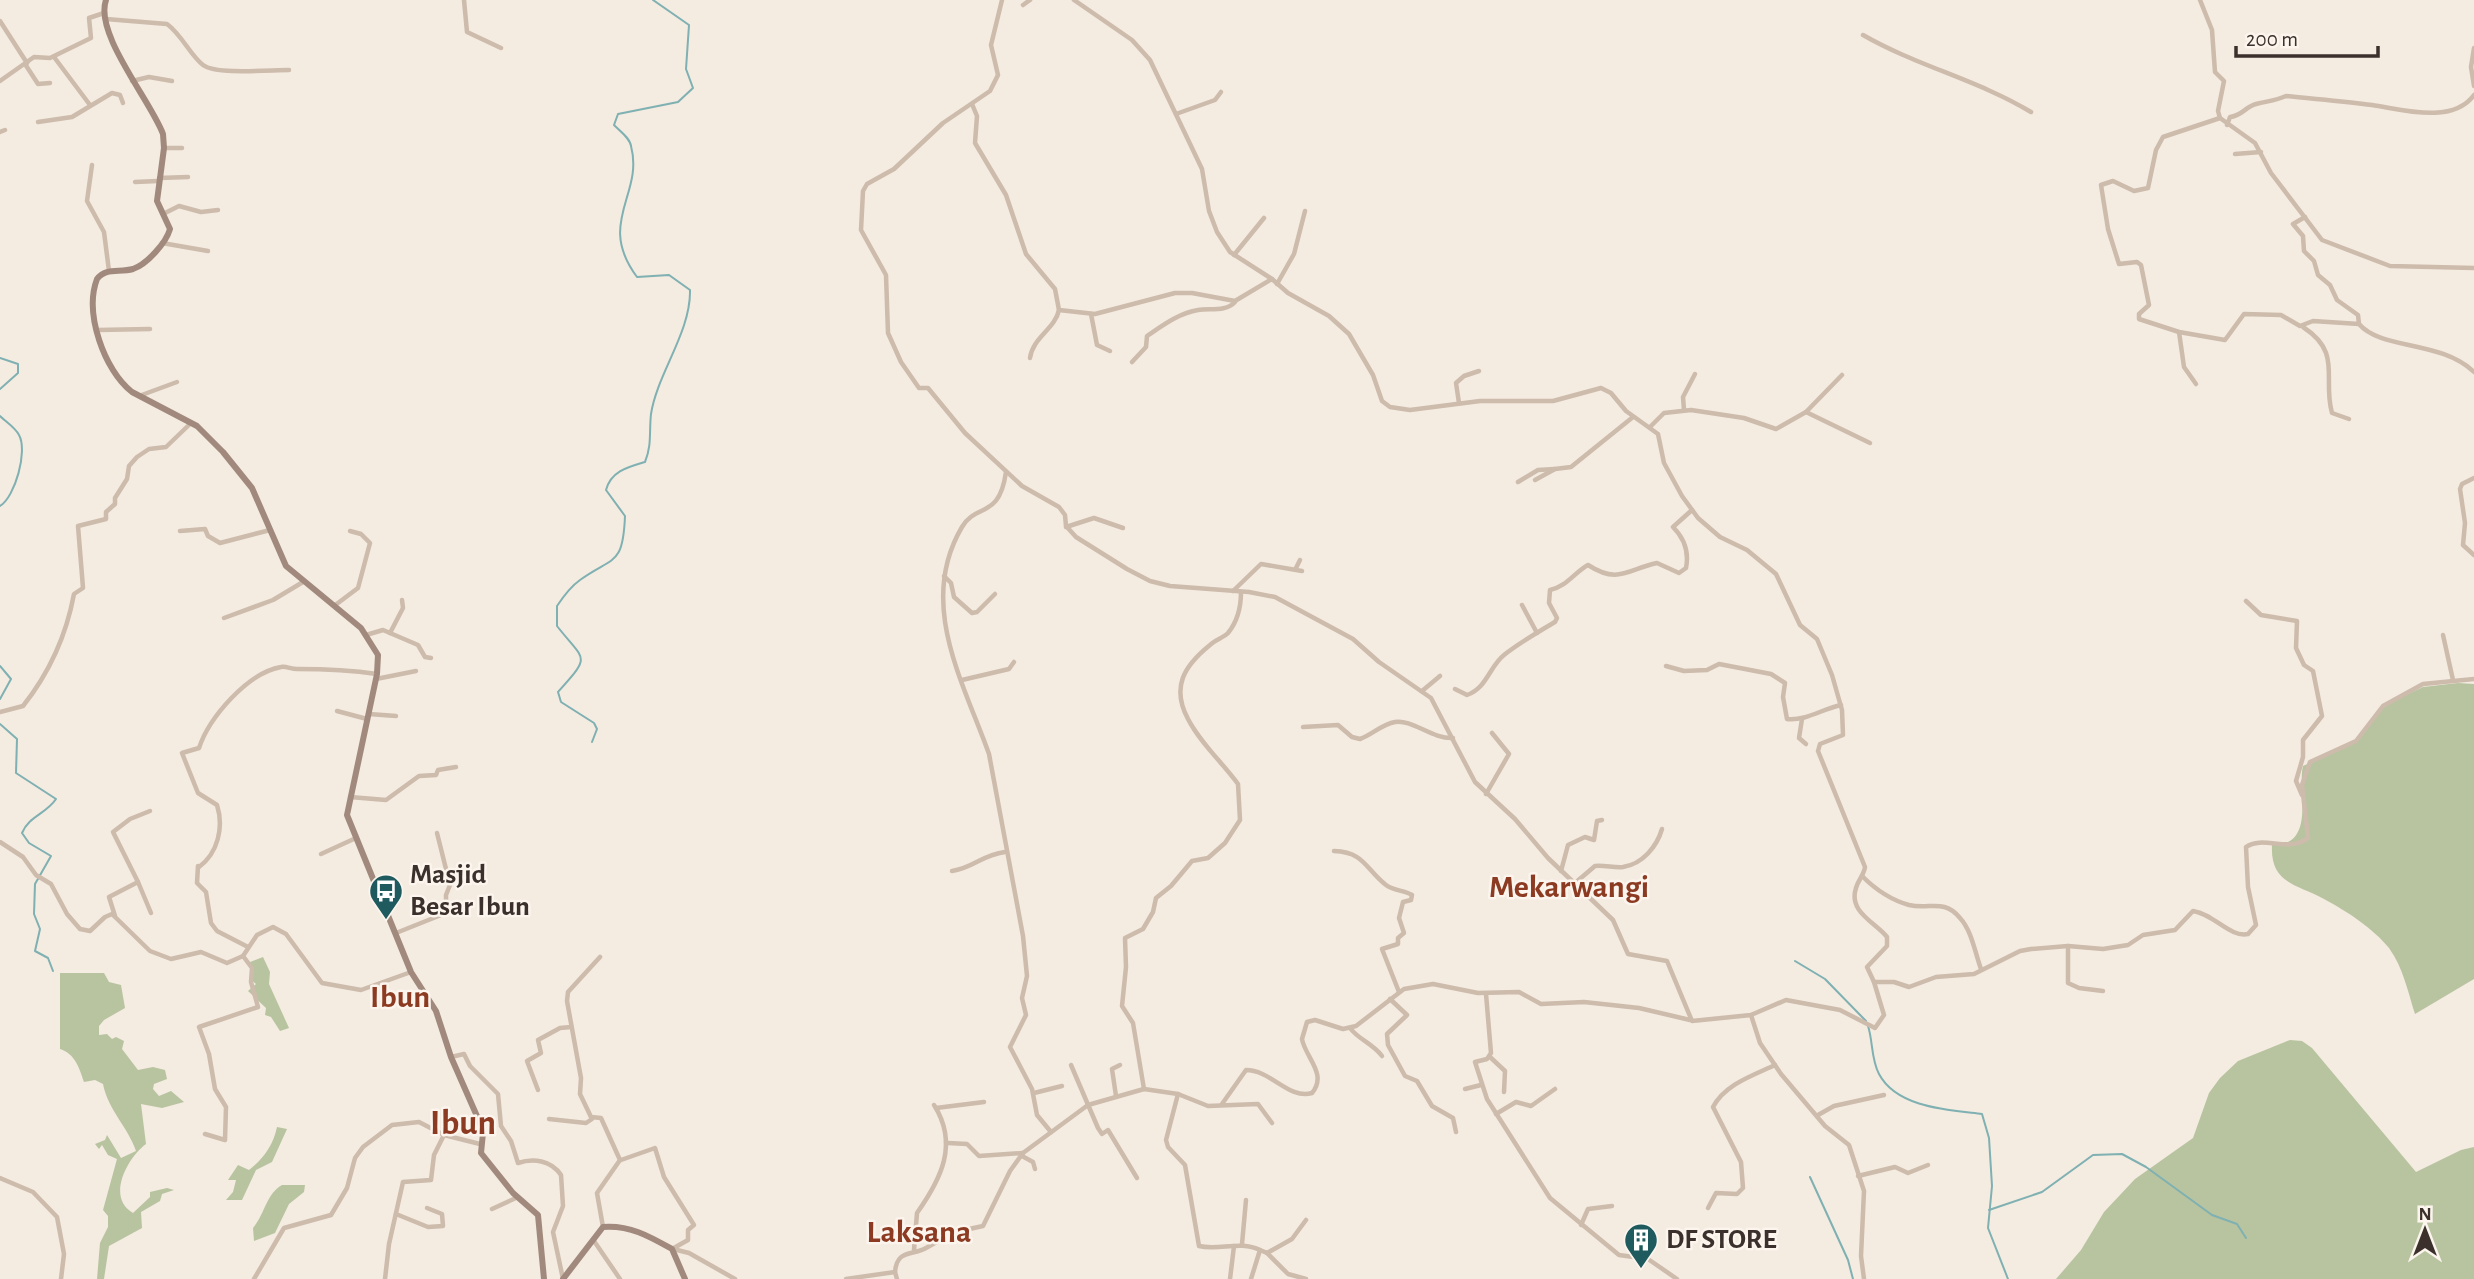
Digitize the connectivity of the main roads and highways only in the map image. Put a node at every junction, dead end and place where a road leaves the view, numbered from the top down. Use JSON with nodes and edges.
{"nodes":[{"id":1,"x":107,"y":0,"type":"edge"},
{"id":2,"x":544,"y":1279,"type":"edge"},
{"id":3,"x":563,"y":1279,"type":"edge"},
{"id":4,"x":685,"y":1279,"type":"edge"}],
"edges":[{"from":1,"to":2,"type":"main road"},
{"from":3,"to":4,"type":"main road"}]}
